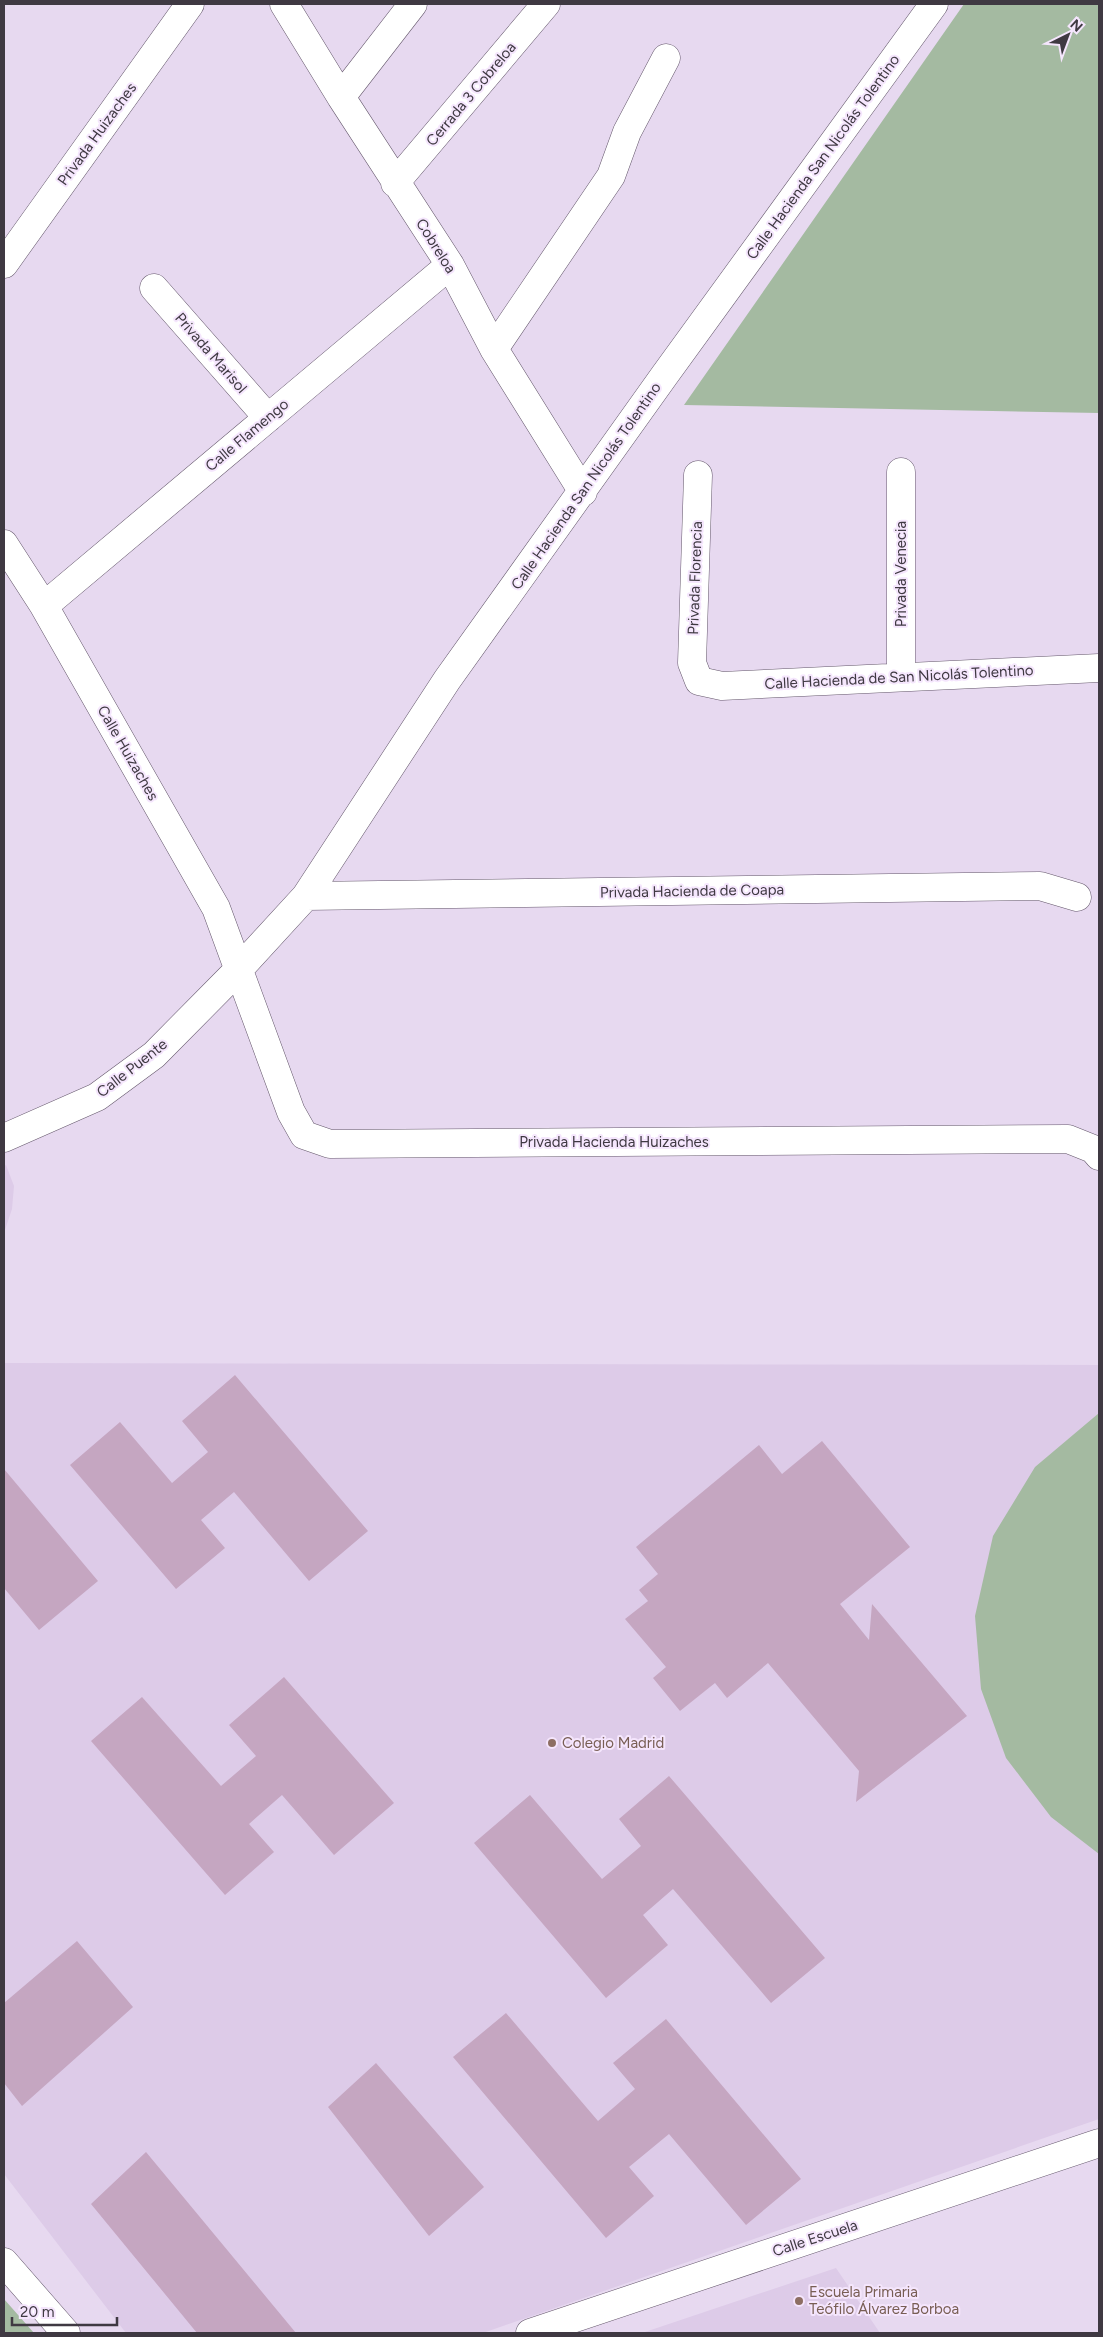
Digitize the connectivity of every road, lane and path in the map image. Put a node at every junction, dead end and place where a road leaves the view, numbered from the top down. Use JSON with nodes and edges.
{"nodes":[{"id":1,"x":190,"y":4,"type":"edge"},
{"id":2,"x":284,"y":4,"type":"edge"},
{"id":3,"x":413,"y":4,"type":"edge"},
{"id":4,"x":546,"y":4,"type":"edge"},
{"id":5,"x":934,"y":4,"type":"edge"},
{"id":6,"x":666,"y":58,"type":"dead end"},
{"id":7,"x":340,"y":97,"type":"junction"},
{"id":8,"x":396,"y":183,"type":"junction"},
{"id":9,"x":4,"y":264,"type":"edge"},
{"id":10,"x":450,"y":265,"type":"junction"},
{"id":11,"x":154,"y":288,"type":"dead end"},
{"id":12,"x":494,"y":349,"type":"junction"},
{"id":13,"x":268,"y":418,"type":"junction"},
{"id":14,"x":901,"y":472,"type":"dead end"},
{"id":15,"x":698,"y":474,"type":"dead end"},
{"id":16,"x":583,"y":492,"type":"junction"},
{"id":17,"x":4,"y":544,"type":"edge"},
{"id":18,"x":44,"y":606,"type":"junction"},
{"id":19,"x":1099,"y":668,"type":"edge"},
{"id":20,"x":901,"y":676,"type":"junction"},
{"id":21,"x":699,"y":681,"type":"joint"},
{"id":22,"x":306,"y":896,"type":"junction"},
{"id":23,"x":1077,"y":897,"type":"dead end"},
{"id":24,"x":240,"y":968,"type":"junction"},
{"id":25,"x":4,"y":1138,"type":"edge"},
{"id":26,"x":1099,"y":1156,"type":"edge"},
{"id":27,"x":1099,"y":2143,"type":"edge"},
{"id":28,"x":4,"y":2262,"type":"edge"},
{"id":29,"x":66,"y":2333,"type":"edge"},
{"id":30,"x":530,"y":2333,"type":"edge"}],
"edges":[{"from":1,"to":9,"type":"street","name":"Privada Huizaches"},
{"from":2,"to":7,"type":"street","name":"Cobreloa"},
{"from":3,"to":7,"type":"street"},
{"from":4,"to":8,"type":"street","name":"Cerrada 3 Cobreloa"},
{"from":5,"to":16,"type":"street","name":"Calle Hacienda San Nicolás Tolentino"},
{"from":6,"to":12,"type":"street"},
{"from":7,"to":8,"type":"street","name":"Cobreloa"},
{"from":8,"to":10,"type":"street","name":"Cobreloa"},
{"from":10,"to":12,"type":"street","name":"Cobreloa"},
{"from":10,"to":13,"type":"street","name":"Calle Flamengo"},
{"from":11,"to":13,"type":"street","name":"Privada Marisol"},
{"from":12,"to":16,"type":"street","name":"Cobreloa"},
{"from":13,"to":18,"type":"street","name":"Calle Flamengo"},
{"from":14,"to":20,"type":"street","name":"Privada Venecia"},
{"from":15,"to":21,"type":"street","name":"Privada Florencia"},
{"from":16,"to":22,"type":"street","name":"Calle Hacienda San Nicolás Tolentino"},
{"from":17,"to":18,"type":"street","name":"Calle Huizaches"},
{"from":18,"to":24,"type":"street","name":"Calle Huizaches"},
{"from":19,"to":20,"type":"street","name":"Calle Hacienda de San Nicolás Tolentino"},
{"from":20,"to":21,"type":"street","name":"Calle Hacienda de San Nicolás Tolentino"},
{"from":22,"to":23,"type":"street","name":"Privada Hacienda de Coapa"},
{"from":22,"to":24,"type":"street","name":"Calle Hacienda San Nicolás Tolentino"},
{"from":24,"to":25,"type":"street","name":"Calle Puente"},
{"from":24,"to":26,"type":"street","name":"Privada Hacienda Huizaches"},
{"from":27,"to":30,"type":"street","name":"Calle Escuela"},
{"from":28,"to":29,"type":"street"}]}
